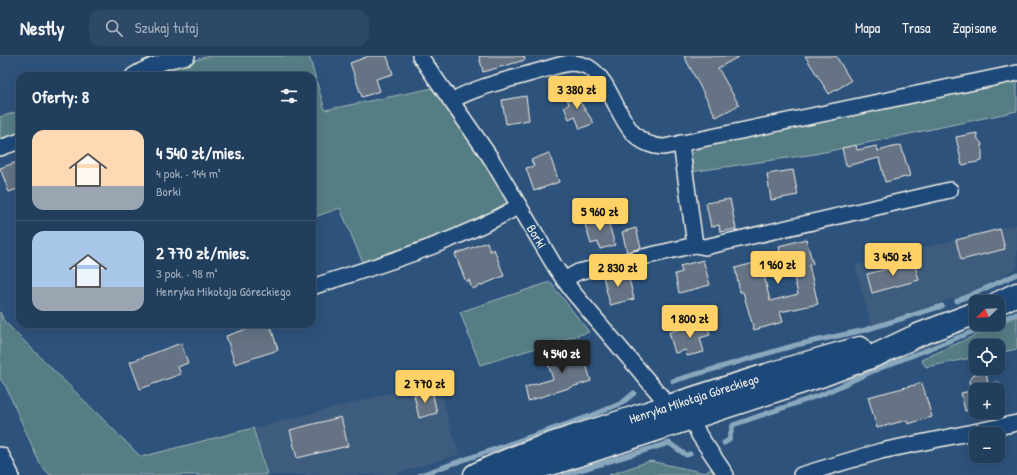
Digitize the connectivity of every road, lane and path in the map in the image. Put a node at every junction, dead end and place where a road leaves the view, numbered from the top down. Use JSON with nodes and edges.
{"nodes":[{"id":1,"x":187,"y":56,"type":"edge"},
{"id":2,"x":420,"y":56,"type":"edge"},
{"id":3,"x":139,"y":72,"type":"edge"},
{"id":4,"x":1017,"y":73,"type":"edge"},
{"id":5,"x":451,"y":101,"type":"junction"},
{"id":6,"x":16,"y":142,"type":"edge"},
{"id":7,"x":680,"y":143,"type":"junction"},
{"id":8,"x":0,"y":148,"type":"edge"},
{"id":9,"x":950,"y":190,"type":"dead end"},
{"id":10,"x":519,"y":206,"type":"junction"},
{"id":11,"x":695,"y":246,"type":"junction"},
{"id":12,"x":564,"y":280,"type":"junction"},
{"id":13,"x":316,"y":286,"type":"edge"},
{"id":14,"x":1017,"y":294,"type":"edge"},
{"id":15,"x":1005,"y":300,"type":"edge"},
{"id":16,"x":969,"y":316,"type":"edge"},
{"id":17,"x":679,"y":413,"type":"junction"},
{"id":18,"x":1017,"y":423,"type":"edge"},
{"id":19,"x":474,"y":475,"type":"edge"},
{"id":20,"x":510,"y":475,"type":"edge"},
{"id":21,"x":726,"y":475,"type":"edge"},
{"id":22,"x":801,"y":475,"type":"edge"}],
"edges":[{"from":1,"to":3,"type":"street"},
{"from":2,"to":5,"type":"street","name":"Borki"},
{"from":4,"to":7,"type":"street"},
{"from":5,"to":7,"type":"street"},
{"from":5,"to":10,"type":"street","name":"Borki"},
{"from":6,"to":8,"type":"street"},
{"from":7,"to":11,"type":"street"},
{"from":9,"to":11,"type":"street"},
{"from":10,"to":12,"type":"street","name":"Borki"},
{"from":10,"to":13,"type":"street"},
{"from":11,"to":12,"type":"street"},
{"from":12,"to":17,"type":"street","name":"Borki"},
{"from":14,"to":15,"type":"main road"},
{"from":16,"to":17,"type":"main road","name":"Henryka Mikołaja Góreckiego"},
{"from":17,"to":19,"type":"main road","name":"Henryka Mikołaja Góreckiego"},
{"from":17,"to":20,"type":"main road","name":"Henryka Mikołaja Góreckiego"},
{"from":17,"to":21,"type":"street","name":"Borki"},
{"from":18,"to":22,"type":"street"}]}
